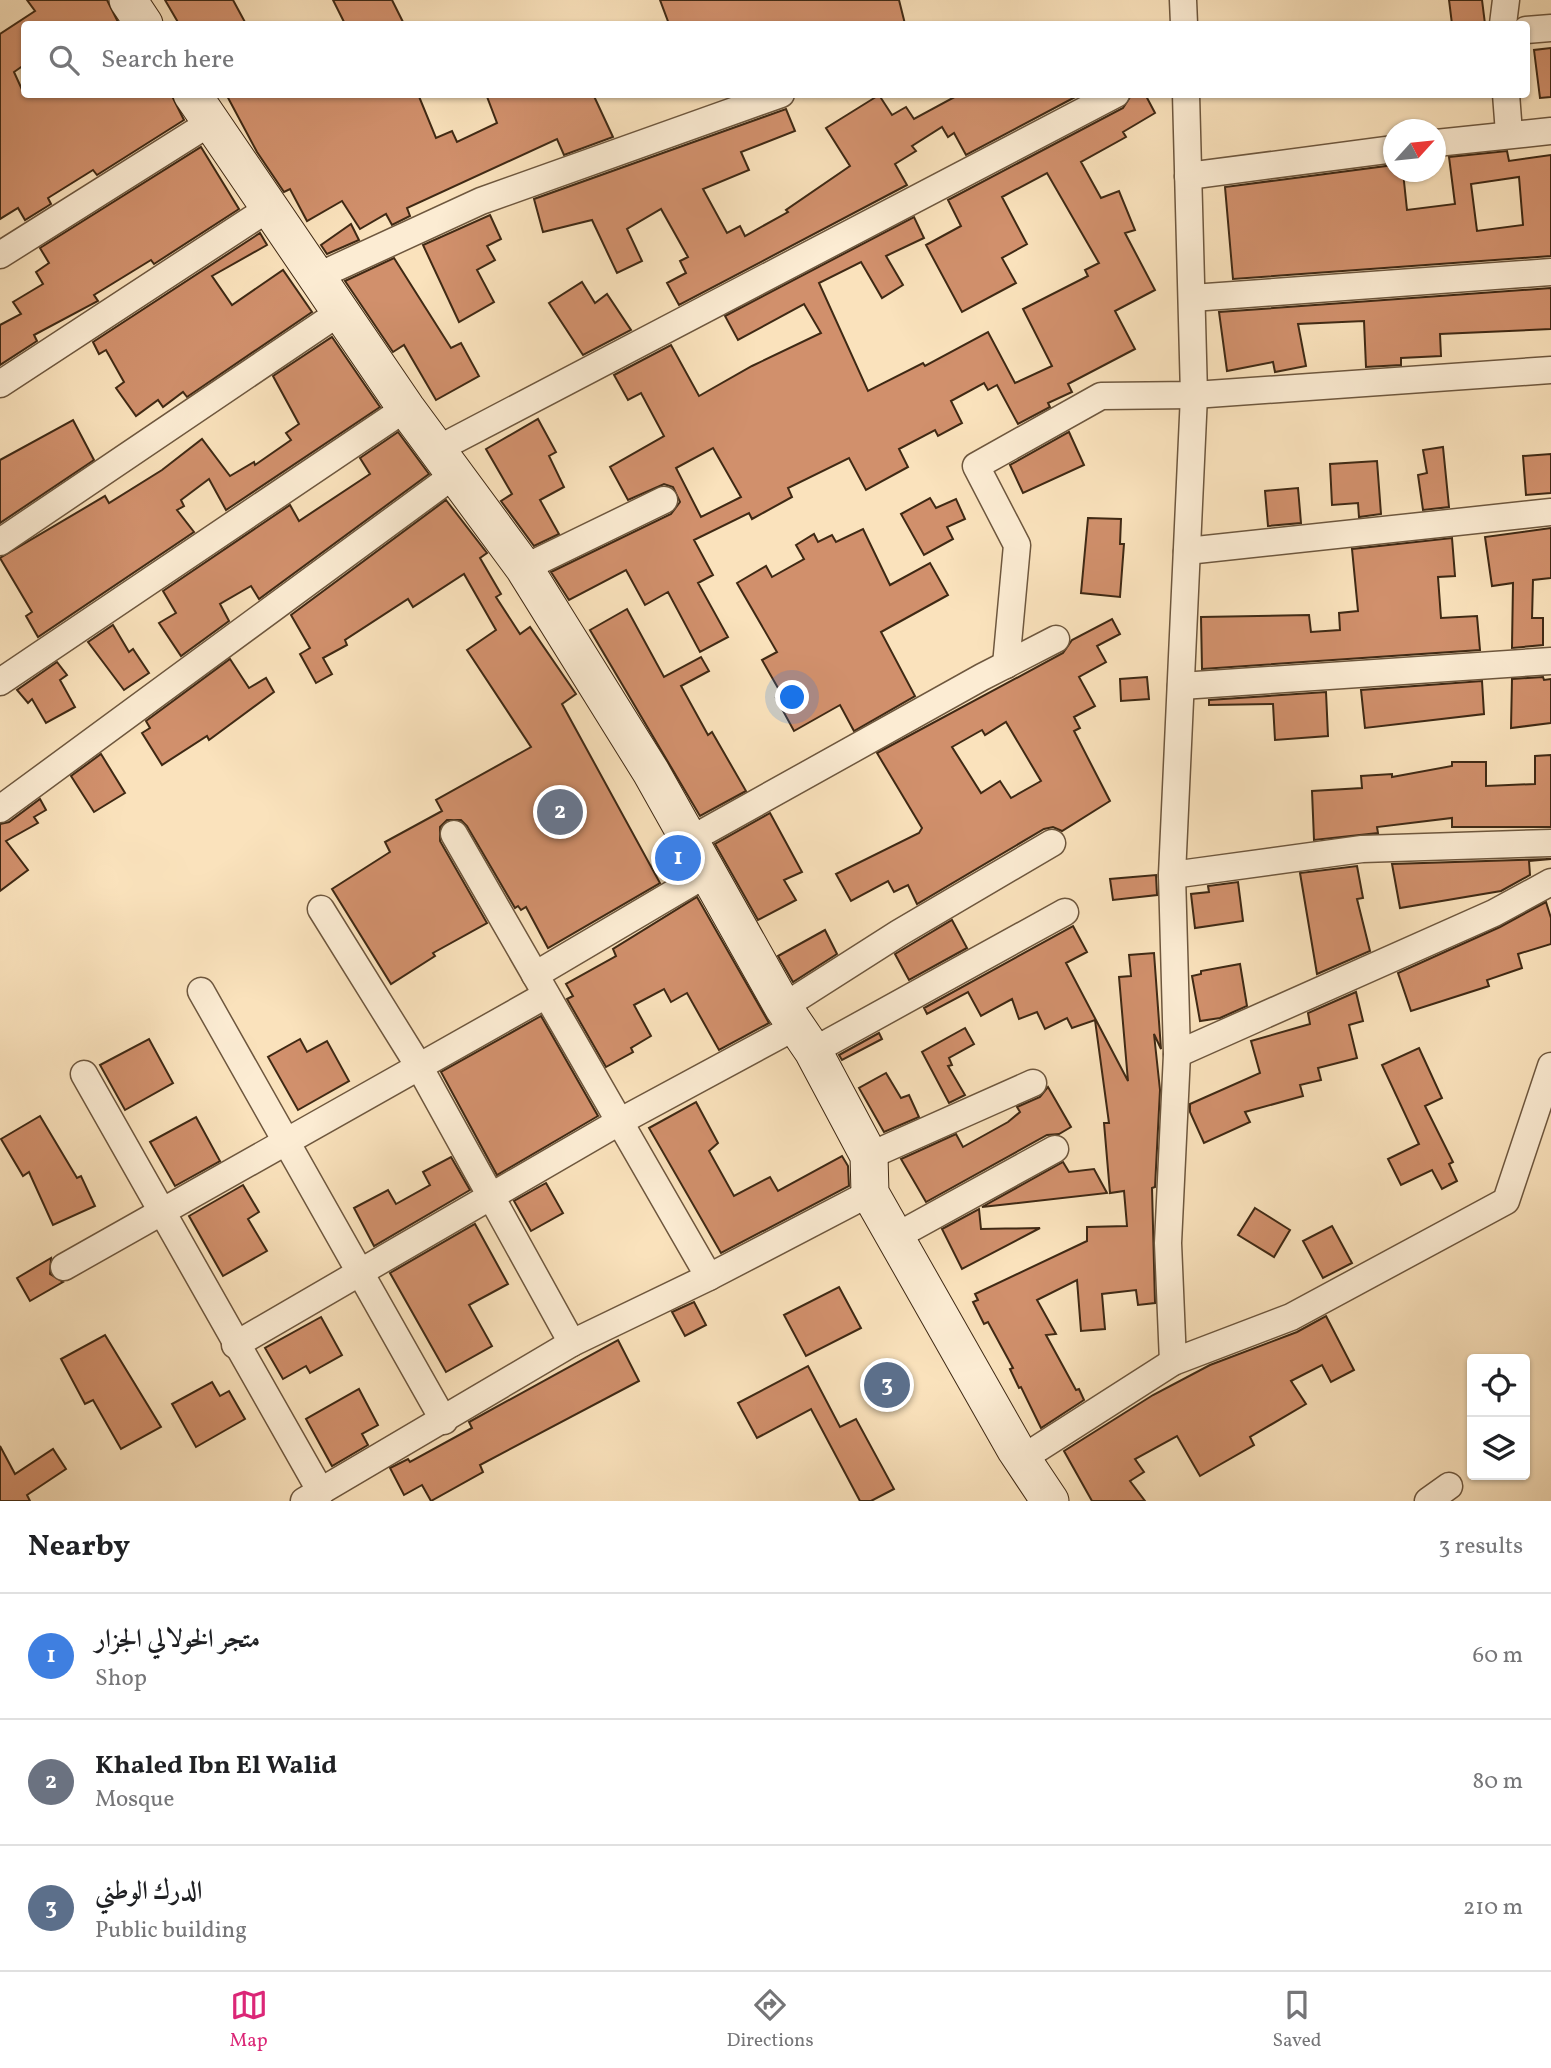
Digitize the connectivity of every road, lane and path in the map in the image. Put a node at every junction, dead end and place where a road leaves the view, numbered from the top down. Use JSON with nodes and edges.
{"nodes":[{"id":1,"x":128,"y":0,"type":"edge"},
{"id":2,"x":1183,"y":0,"type":"edge"},
{"id":3,"x":1506,"y":0,"type":"edge"},
{"id":4,"x":142,"y":21,"type":"edge"},
{"id":5,"x":1184,"y":21,"type":"edge"},
{"id":6,"x":1503,"y":21,"type":"edge"},
{"id":7,"x":1551,"y":28,"type":"edge"},
{"id":8,"x":1530,"y":30,"type":"edge"},
{"id":9,"x":770,"y":98,"type":"edge"},
{"id":10,"x":1109,"y":98,"type":"edge"},
{"id":11,"x":1186,"y":98,"type":"edge"},
{"id":12,"x":1506,"y":98,"type":"edge"},
{"id":13,"x":201,"y":108,"type":"edge"},
{"id":14,"x":1551,"y":131,"type":"edge"},
{"id":15,"x":1509,"y":133,"type":"junction"},
{"id":16,"x":1446,"y":142,"type":"edge"},
{"id":17,"x":1383,"y":150,"type":"edge"},
{"id":18,"x":1188,"y":176,"type":"junction"},
{"id":19,"x":269,"y":208,"type":"junction"},
{"id":20,"x":0,"y":255,"type":"edge"},
{"id":21,"x":1551,"y":272,"type":"edge"},
{"id":22,"x":316,"y":277,"type":"junction"},
{"id":23,"x":1192,"y":298,"type":"junction"},
{"id":24,"x":340,"y":312,"type":"junction"},
{"id":25,"x":1551,"y":370,"type":"edge"},
{"id":26,"x":0,"y":384,"type":"edge"},
{"id":27,"x":1194,"y":395,"type":"junction"},
{"id":28,"x":407,"y":408,"type":"junction"},
{"id":29,"x":445,"y":462,"type":"junction"},
{"id":30,"x":664,"y":500,"type":"dead end"},
{"id":31,"x":1551,"y":512,"type":"edge"},
{"id":32,"x":0,"y":542,"type":"edge"},
{"id":33,"x":1187,"y":551,"type":"junction"},
{"id":34,"x":524,"y":568,"type":"junction"},
{"id":35,"x":1056,"y":639,"type":"dead end"},
{"id":36,"x":1551,"y":661,"type":"edge"},
{"id":37,"x":1006,"y":665,"type":"junction"},
{"id":38,"x":0,"y":682,"type":"edge"},
{"id":39,"x":1181,"y":685,"type":"junction"},
{"id":40,"x":0,"y":809,"type":"edge"},
{"id":41,"x":454,"y":834,"type":"dead end"},
{"id":42,"x":688,"y":841,"type":"junction"},
{"id":43,"x":1052,"y":843,"type":"dead end"},
{"id":44,"x":1551,"y":843,"type":"edge"},
{"id":45,"x":706,"y":873,"type":"junction"},
{"id":46,"x":1172,"y":875,"type":"junction"},
{"id":47,"x":1551,"y":882,"type":"edge"},
{"id":48,"x":321,"y":909,"type":"dead end"},
{"id":49,"x":1065,"y":912,"type":"dead end"},
{"id":50,"x":541,"y":985,"type":"junction"},
{"id":51,"x":201,"y":991,"type":"dead end"},
{"id":52,"x":797,"y":1029,"type":"junction"},
{"id":53,"x":1177,"y":1054,"type":"junction"},
{"id":54,"x":1551,"y":1066,"type":"edge"},
{"id":55,"x":420,"y":1068,"type":"junction"},
{"id":56,"x":84,"y":1074,"type":"dead end"},
{"id":57,"x":1033,"y":1083,"type":"dead end"},
{"id":58,"x":619,"y":1122,"type":"junction"},
{"id":59,"x":286,"y":1143,"type":"junction"},
{"id":60,"x":1055,"y":1149,"type":"dead end"},
{"id":61,"x":869,"y":1156,"type":"junction"},
{"id":62,"x":870,"y":1193,"type":"junction"},
{"id":63,"x":491,"y":1196,"type":"junction"},
{"id":64,"x":162,"y":1212,"type":"junction"},
{"id":65,"x":895,"y":1237,"type":"junction"},
{"id":66,"x":64,"y":1267,"type":"dead end"},
{"id":67,"x":360,"y":1272,"type":"junction"},
{"id":68,"x":709,"y":1277,"type":"junction"},
{"id":69,"x":572,"y":1343,"type":"junction"},
{"id":70,"x":235,"y":1345,"type":"junction"},
{"id":71,"x":1173,"y":1362,"type":"junction"},
{"id":72,"x":444,"y":1421,"type":"junction"},
{"id":73,"x":1023,"y":1458,"type":"junction"},
{"id":74,"x":312,"y":1496,"type":"edge"},
{"id":75,"x":1050,"y":1501,"type":"edge"}],
"edges":[{"from":1,"to":4,"type":"street"},
{"from":2,"to":5,"type":"street"},
{"from":3,"to":6,"type":"street"},
{"from":7,"to":8,"type":"street"},
{"from":9,"to":22,"type":"street"},
{"from":10,"to":29,"type":"street"},
{"from":11,"to":18,"type":"street"},
{"from":12,"to":15,"type":"street"},
{"from":13,"to":19,"type":"street"},
{"from":13,"to":20,"type":"street"},
{"from":14,"to":15,"type":"street"},
{"from":15,"to":16,"type":"street"},
{"from":17,"to":18,"type":"street"},
{"from":18,"to":23,"type":"street"},
{"from":19,"to":22,"type":"street"},
{"from":19,"to":26,"type":"street"},
{"from":21,"to":23,"type":"street"},
{"from":22,"to":24,"type":"street"},
{"from":23,"to":27,"type":"street"},
{"from":24,"to":28,"type":"street"},
{"from":24,"to":32,"type":"street"},
{"from":25,"to":27,"type":"street"},
{"from":27,"to":33,"type":"street"},
{"from":27,"to":37,"type":"street"},
{"from":28,"to":29,"type":"street"},
{"from":28,"to":38,"type":"street"},
{"from":29,"to":34,"type":"street"},
{"from":29,"to":40,"type":"street"},
{"from":30,"to":34,"type":"street"},
{"from":31,"to":33,"type":"street"},
{"from":33,"to":39,"type":"street"},
{"from":34,"to":42,"type":"street"},
{"from":35,"to":37,"type":"street"},
{"from":36,"to":39,"type":"street"},
{"from":37,"to":42,"type":"street"},
{"from":39,"to":46,"type":"street"},
{"from":41,"to":50,"type":"street"},
{"from":42,"to":45,"type":"street"},
{"from":43,"to":52,"type":"street"},
{"from":44,"to":46,"type":"street"},
{"from":45,"to":50,"type":"street"},
{"from":45,"to":52,"type":"street"},
{"from":46,"to":53,"type":"street"},
{"from":47,"to":53,"type":"street"},
{"from":48,"to":55,"type":"street"},
{"from":49,"to":52,"type":"street"},
{"from":50,"to":55,"type":"street"},
{"from":50,"to":58,"type":"street"},
{"from":51,"to":59,"type":"street"},
{"from":52,"to":58,"type":"street"},
{"from":52,"to":61,"type":"street"},
{"from":53,"to":71,"type":"street"},
{"from":54,"to":71,"type":"street"},
{"from":55,"to":59,"type":"street"},
{"from":55,"to":63,"type":"street"},
{"from":56,"to":64,"type":"street"},
{"from":57,"to":61,"type":"street"},
{"from":58,"to":63,"type":"street"},
{"from":58,"to":68,"type":"street"},
{"from":59,"to":64,"type":"street"},
{"from":59,"to":67,"type":"street"},
{"from":60,"to":65,"type":"street"},
{"from":61,"to":62,"type":"street"},
{"from":62,"to":65,"type":"street"},
{"from":62,"to":68,"type":"street"},
{"from":63,"to":67,"type":"street"},
{"from":63,"to":69,"type":"street"},
{"from":64,"to":66,"type":"street"},
{"from":64,"to":70,"type":"street"},
{"from":65,"to":73,"type":"street"},
{"from":67,"to":70,"type":"street"},
{"from":67,"to":72,"type":"street"},
{"from":68,"to":69,"type":"street"},
{"from":69,"to":72,"type":"street"},
{"from":70,"to":74,"type":"street"},
{"from":71,"to":73,"type":"street"},
{"from":72,"to":74,"type":"street"},
{"from":73,"to":75,"type":"street"}]}
